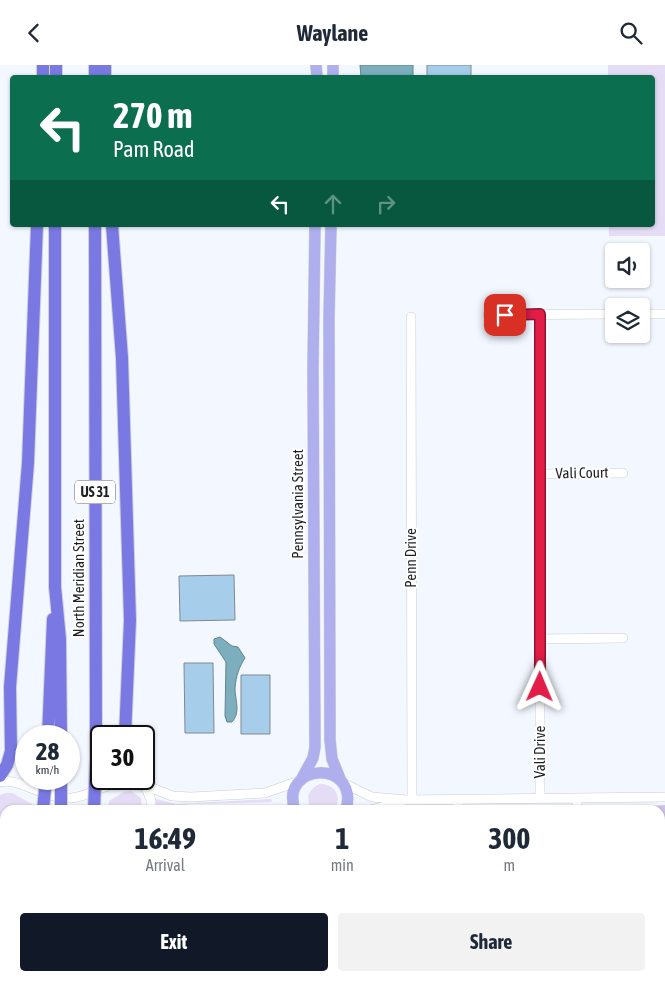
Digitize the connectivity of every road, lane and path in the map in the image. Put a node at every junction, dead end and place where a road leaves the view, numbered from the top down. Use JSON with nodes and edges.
{"nodes":[{"id":1,"x":37,"y":227,"type":"edge"},
{"id":2,"x":55,"y":227,"type":"edge"},
{"id":3,"x":95,"y":227,"type":"edge"},
{"id":4,"x":112,"y":227,"type":"edge"},
{"id":5,"x":315,"y":227,"type":"edge"},
{"id":6,"x":332,"y":227,"type":"edge"},
{"id":7,"x":540,"y":314,"type":"junction"},
{"id":8,"x":605,"y":314,"type":"edge"},
{"id":9,"x":650,"y":314,"type":"edge"},
{"id":10,"x":665,"y":314,"type":"edge"},
{"id":11,"x":488,"y":315,"type":"dead end"},
{"id":12,"x":411,"y":317,"type":"dead end"},
{"id":13,"x":540,"y":473,"type":"junction"},
{"id":14,"x":623,"y":473,"type":"dead end"},
{"id":15,"x":55,"y":587,"type":"junction"},
{"id":16,"x":623,"y":638,"type":"dead end"},
{"id":17,"x":541,"y":639,"type":"junction"},
{"id":18,"x":48,"y":725,"type":"edge"},
{"id":19,"x":61,"y":725,"type":"edge"},
{"id":20,"x":126,"y":725,"type":"edge"},
{"id":21,"x":0,"y":776,"type":"edge"},
{"id":22,"x":300,"y":780,"type":"junction"},
{"id":23,"x":0,"y":782,"type":"edge"},
{"id":24,"x":342,"y":782,"type":"junction"},
{"id":25,"x":155,"y":788,"type":"edge"},
{"id":26,"x":45,"y":790,"type":"edge"},
{"id":27,"x":61,"y":790,"type":"edge"},
{"id":28,"x":101,"y":790,"type":"edge"},
{"id":29,"x":146,"y":790,"type":"edge"},
{"id":30,"x":665,"y":797,"type":"edge"},
{"id":31,"x":577,"y":798,"type":"junction"},
{"id":32,"x":540,"y":799,"type":"junction"},
{"id":33,"x":408,"y":800,"type":"junction"},
{"id":34,"x":458,"y":800,"type":"junction"},
{"id":35,"x":43,"y":805,"type":"edge"},
{"id":36,"x":61,"y":805,"type":"edge"},
{"id":37,"x":94,"y":805,"type":"edge"},
{"id":38,"x":151,"y":805,"type":"edge"},
{"id":39,"x":294,"y":805,"type":"edge"},
{"id":40,"x":347,"y":805,"type":"edge"},
{"id":41,"x":389,"y":805,"type":"edge"},
{"id":42,"x":458,"y":805,"type":"edge"},
{"id":43,"x":577,"y":805,"type":"edge"}],
"edges":[{"from":1,"to":21,"type":"highway"},
{"from":2,"to":15,"type":"highway","name":"North Meridian Street","number":"US 31"},
{"from":3,"to":37,"type":"highway","name":"North Meridian Street","number":"US 31","bridge":true},
{"from":4,"to":20,"type":"highway"},
{"from":5,"to":22,"type":"main road","name":"Pennsylvania Street"},
{"from":6,"to":24,"type":"main road","name":"Pennsylvania Street"},
{"from":7,"to":8,"type":"street"},
{"from":7,"to":11,"type":"street"},
{"from":7,"to":13,"type":"street","name":"Vali Drive"},
{"from":9,"to":10,"type":"street"},
{"from":12,"to":33,"type":"street","name":"Penn Drive"},
{"from":13,"to":14,"type":"street","name":"Vali Court"},
{"from":13,"to":17,"type":"street","name":"Vali Drive"},
{"from":15,"to":18,"type":"highway","number":"US 31"},
{"from":15,"to":19,"type":"highway","name":"North Meridian Street"},
{"from":16,"to":17,"type":"street"},
{"from":17,"to":32,"type":"street","name":"Vali Drive"},
{"from":22,"to":24,"type":"main road"},
{"from":22,"to":25,"type":"street"},
{"from":22,"to":39,"type":"main road","name":"Pennsylvania Street"},
{"from":23,"to":28,"type":"street"},
{"from":24,"to":33,"type":"street"},
{"from":24,"to":40,"type":"main road","name":"Pennsylvania Street"},
{"from":26,"to":35,"type":"highway","bridge":true},
{"from":27,"to":36,"type":"highway","bridge":true},
{"from":29,"to":38,"type":"street"},
{"from":30,"to":31,"type":"street"},
{"from":31,"to":32,"type":"street"},
{"from":31,"to":43,"type":"street"},
{"from":32,"to":34,"type":"street"},
{"from":33,"to":34,"type":"street"},
{"from":33,"to":41,"type":"street"},
{"from":34,"to":42,"type":"street"}]}
